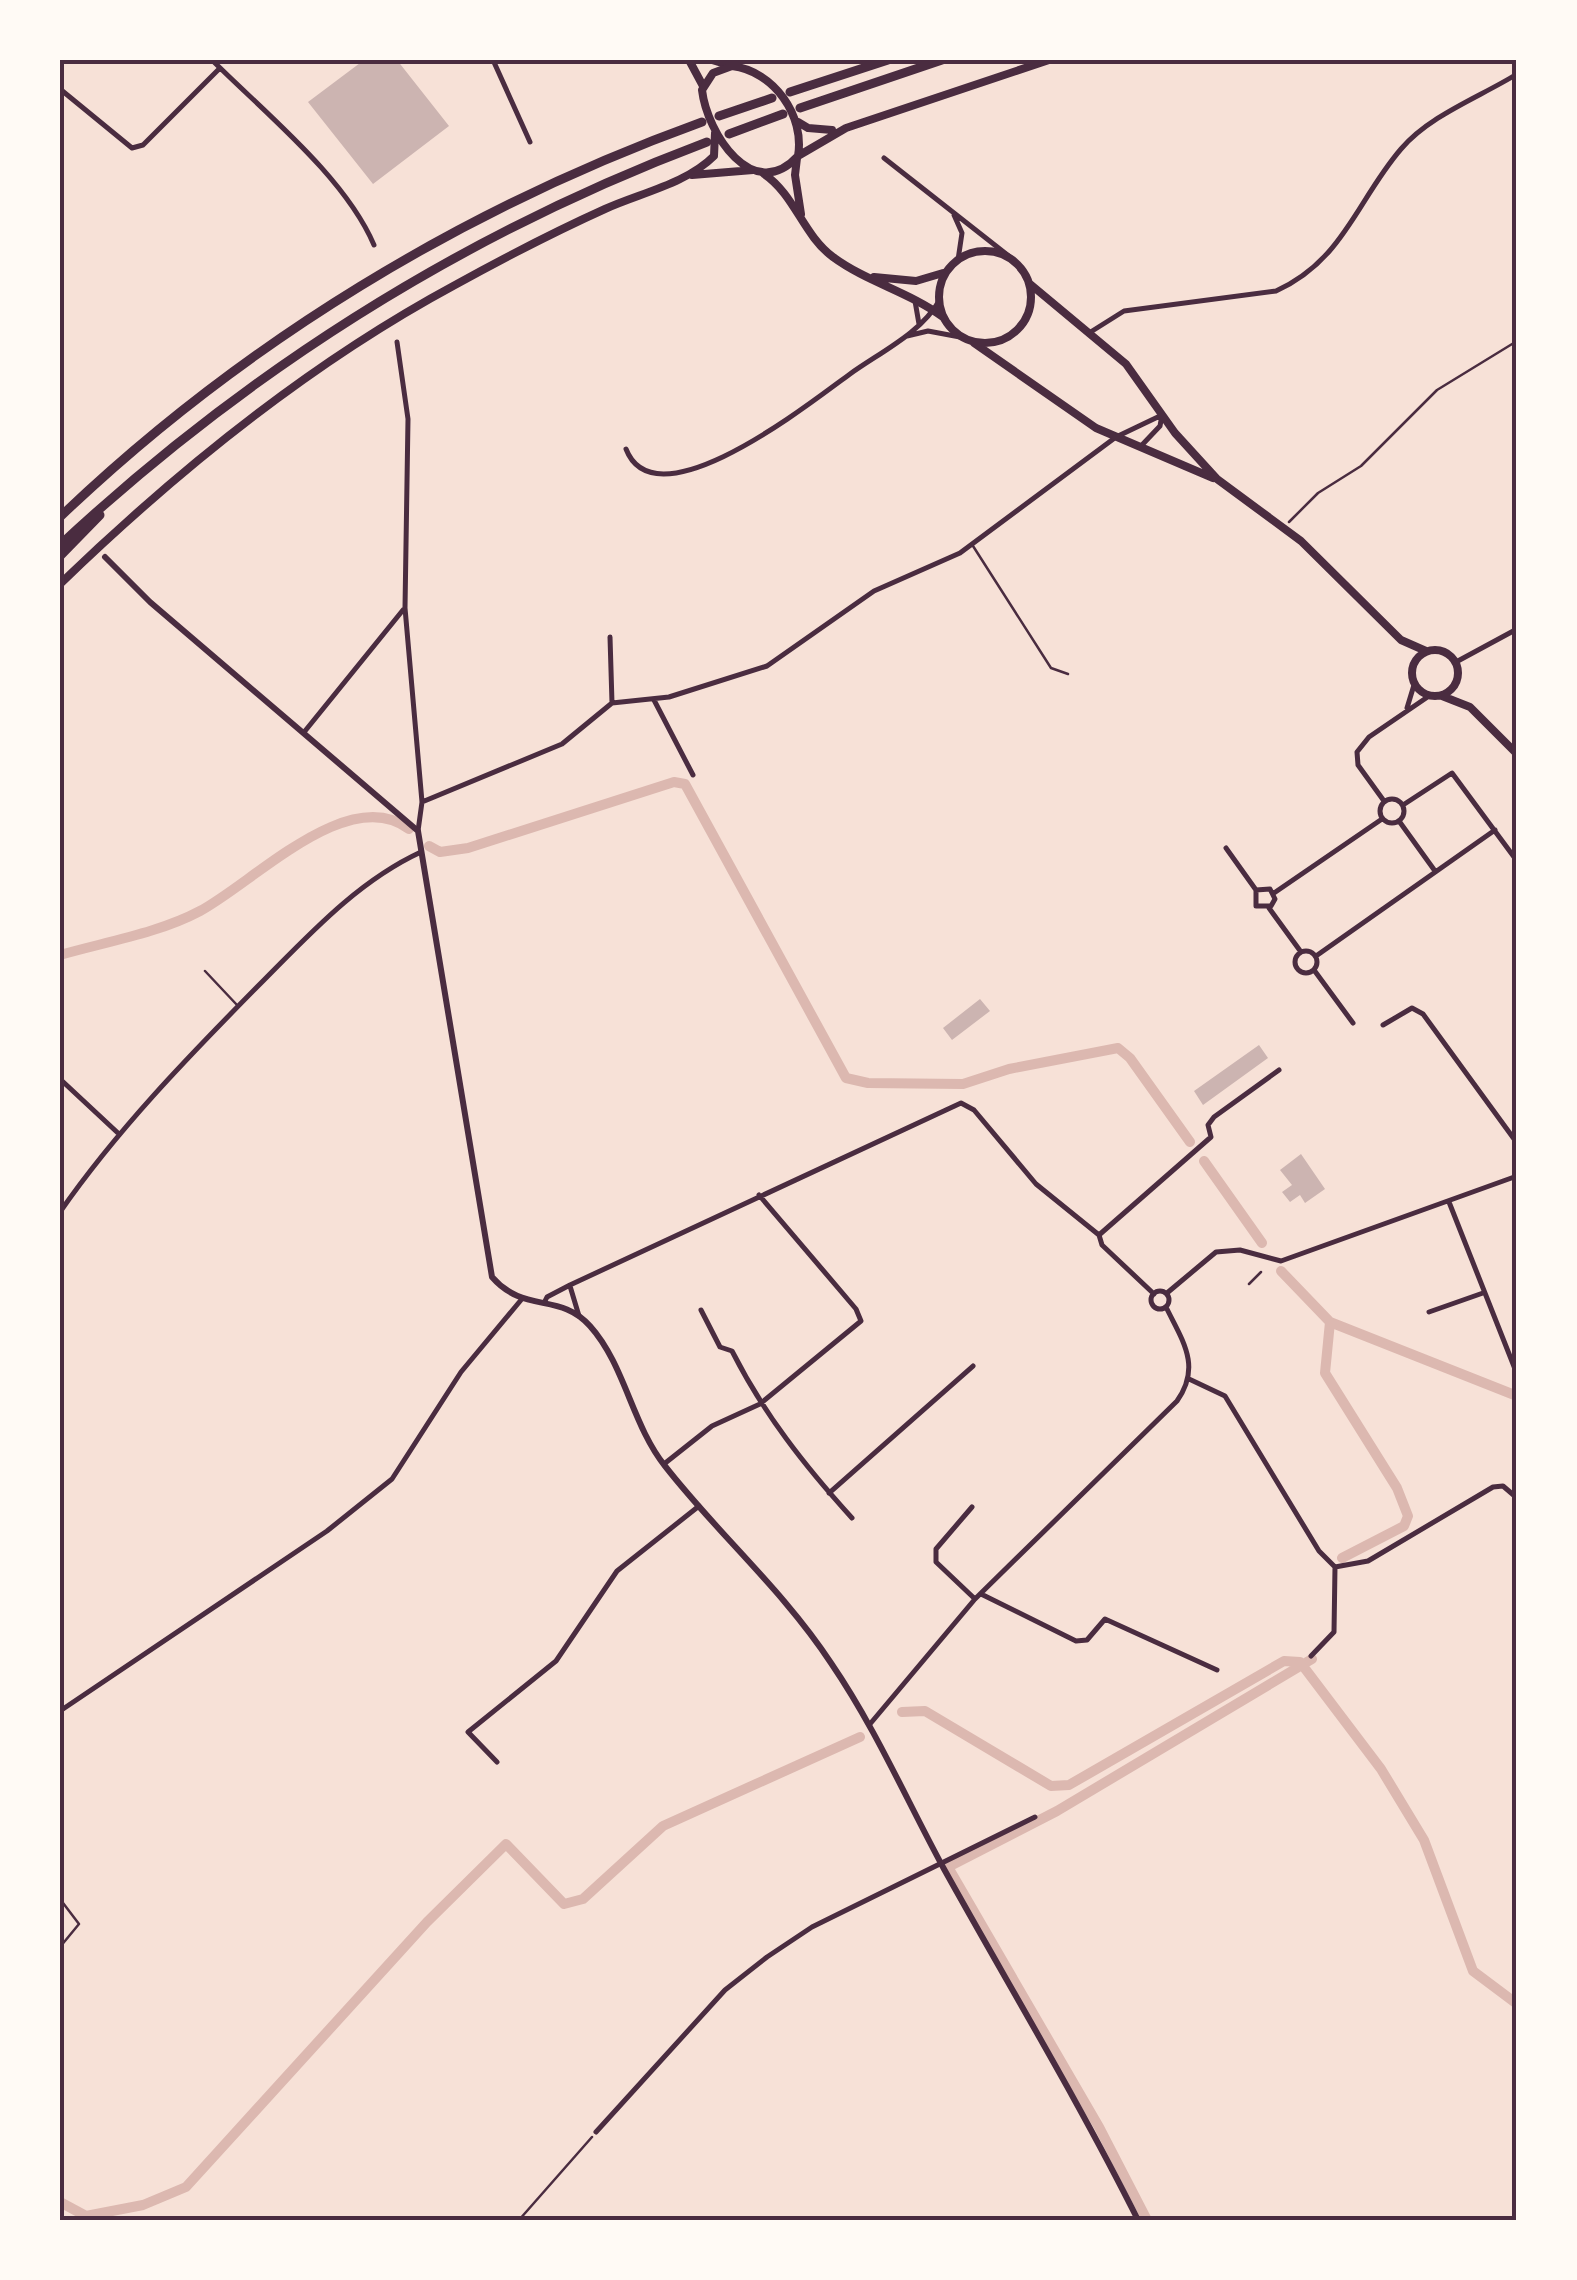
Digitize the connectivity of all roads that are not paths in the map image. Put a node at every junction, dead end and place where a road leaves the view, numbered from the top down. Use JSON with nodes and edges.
{"nodes":[{"id":1,"x":212,"y":60,"type":"edge"},
{"id":2,"x":492,"y":60,"type":"edge"},
{"id":3,"x":688,"y":60,"type":"edge"},
{"id":4,"x":712,"y":60,"type":"edge"},
{"id":5,"x":888,"y":60,"type":"edge"},
{"id":6,"x":942,"y":60,"type":"edge"},
{"id":7,"x":1049,"y":60,"type":"edge"},
{"id":8,"x":732,"y":66,"type":"junction"},
{"id":9,"x":220,"y":68,"type":"junction"},
{"id":10,"x":1517,"y":74,"type":"edge"},
{"id":11,"x":703,"y":86,"type":"junction"},
{"id":12,"x":60,"y":89,"type":"edge"},
{"id":13,"x":790,"y":92,"type":"dead end"},
{"id":14,"x":772,"y":98,"type":"dead end"},
{"id":15,"x":783,"y":114,"type":"dead end"},
{"id":16,"x":719,"y":116,"type":"dead end"},
{"id":17,"x":798,"y":118,"type":"junction"},
{"id":18,"x":702,"y":122,"type":"dead end"},
{"id":19,"x":846,"y":128,"type":"junction"},
{"id":20,"x":729,"y":134,"type":"dead end"},
{"id":21,"x":711,"y":138,"type":"junction"},
{"id":22,"x":530,"y":142,"type":"dead end"},
{"id":23,"x":721,"y":149,"type":"junction"},
{"id":24,"x":798,"y":157,"type":"junction"},
{"id":25,"x":884,"y":158,"type":"dead end"},
{"id":26,"x":753,"y":170,"type":"junction"},
{"id":27,"x":764,"y":174,"type":"junction"},
{"id":28,"x":688,"y":175,"type":"junction"},
{"id":29,"x":952,"y":212,"type":"junction"},
{"id":30,"x":802,"y":218,"type":"junction"},
{"id":31,"x":374,"y":245,"type":"dead end"},
{"id":32,"x":1010,"y":257,"type":"junction"},
{"id":33,"x":958,"y":260,"type":"junction"},
{"id":34,"x":948,"y":270,"type":"junction"},
{"id":35,"x":860,"y":274,"type":"junction"},
{"id":36,"x":1030,"y":284,"type":"junction"},
{"id":37,"x":914,"y":299,"type":"junction"},
{"id":38,"x":936,"y":306,"type":"junction"},
{"id":39,"x":919,"y":324,"type":"junction"},
{"id":40,"x":1089,"y":334,"type":"junction"},
{"id":41,"x":904,"y":336,"type":"junction"},
{"id":42,"x":960,"y":336,"type":"junction"},
{"id":43,"x":396,"y":342,"type":"dead end"},
{"id":44,"x":971,"y":342,"type":"junction"},
{"id":45,"x":1162,"y":415,"type":"junction"},
{"id":46,"x":1116,"y":437,"type":"junction"},
{"id":47,"x":1139,"y":448,"type":"junction"},
{"id":48,"x":626,"y":449,"type":"dead end"},
{"id":49,"x":1217,"y":479,"type":"junction"},
{"id":50,"x":132,"y":480,"type":"junction"},
{"id":51,"x":60,"y":517,"type":"edge"},
{"id":52,"x":972,"y":544,"type":"junction"},
{"id":53,"x":60,"y":545,"type":"edge"},
{"id":54,"x":60,"y":556,"type":"edge"},
{"id":55,"x":105,"y":557,"type":"dead end"},
{"id":56,"x":60,"y":584,"type":"edge"},
{"id":57,"x":405,"y":608,"type":"junction"},
{"id":58,"x":1517,"y":629,"type":"edge"},
{"id":59,"x":610,"y":636,"type":"dead end"},
{"id":60,"x":1401,"y":640,"type":"junction"},
{"id":61,"x":1426,"y":651,"type":"junction"},
{"id":62,"x":1456,"y":662,"type":"junction"},
{"id":63,"x":1413,"y":664,"type":"junction"},
{"id":64,"x":1068,"y":674,"type":"dead end"},
{"id":65,"x":1457,"y":680,"type":"junction"},
{"id":66,"x":1414,"y":685,"type":"junction"},
{"id":67,"x":1429,"y":696,"type":"junction"},
{"id":68,"x":1442,"y":696,"type":"junction"},
{"id":69,"x":654,"y":700,"type":"junction"},
{"id":70,"x":612,"y":703,"type":"junction"},
{"id":71,"x":1470,"y":708,"type":"junction"},
{"id":72,"x":1405,"y":710,"type":"junction"},
{"id":73,"x":305,"y":731,"type":"junction"},
{"id":74,"x":1517,"y":754,"type":"edge"},
{"id":75,"x":694,"y":775,"type":"dead end"},
{"id":76,"x":1384,"y":801,"type":"junction"},
{"id":77,"x":422,"y":802,"type":"junction"},
{"id":78,"x":1402,"y":805,"type":"junction"},
{"id":79,"x":1382,"y":819,"type":"junction"},
{"id":80,"x":1399,"y":821,"type":"junction"},
{"id":81,"x":1495,"y":830,"type":"junction"},
{"id":82,"x":418,"y":831,"type":"junction"},
{"id":83,"x":1226,"y":848,"type":"dead end"},
{"id":84,"x":424,"y":850,"type":"junction"},
{"id":85,"x":1517,"y":861,"type":"edge"},
{"id":86,"x":1436,"y":872,"type":"junction"},
{"id":87,"x":1256,"y":890,"type":"junction"},
{"id":88,"x":1274,"y":893,"type":"junction"},
{"id":89,"x":1269,"y":908,"type":"junction"},
{"id":90,"x":1301,"y":952,"type":"junction"},
{"id":91,"x":1316,"y":956,"type":"junction"},
{"id":92,"x":1314,"y":970,"type":"junction"},
{"id":93,"x":204,"y":972,"type":"dead end"},
{"id":94,"x":238,"y":1006,"type":"junction"},
{"id":95,"x":1352,"y":1023,"type":"dead end"},
{"id":96,"x":1383,"y":1024,"type":"dead end"},
{"id":97,"x":1279,"y":1070,"type":"dead end"},
{"id":98,"x":60,"y":1078,"type":"edge"},
{"id":99,"x":119,"y":1134,"type":"junction"},
{"id":100,"x":1517,"y":1143,"type":"edge"},
{"id":101,"x":1517,"y":1176,"type":"edge"},
{"id":102,"x":759,"y":1195,"type":"junction"},
{"id":103,"x":1449,"y":1202,"type":"junction"},
{"id":104,"x":60,"y":1212,"type":"edge"},
{"id":105,"x":1099,"y":1235,"type":"junction"},
{"id":106,"x":570,"y":1285,"type":"junction"},
{"id":107,"x":1167,"y":1293,"type":"junction"},
{"id":108,"x":1483,"y":1293,"type":"junction"},
{"id":109,"x":1154,"y":1294,"type":"junction"},
{"id":110,"x":520,"y":1300,"type":"junction"},
{"id":111,"x":544,"y":1303,"type":"junction"},
{"id":112,"x":1166,"y":1307,"type":"junction"},
{"id":113,"x":702,"y":1310,"type":"dead end"},
{"id":114,"x":1429,"y":1312,"type":"dead end"},
{"id":115,"x":580,"y":1316,"type":"junction"},
{"id":116,"x":973,"y":1366,"type":"dead end"},
{"id":117,"x":1517,"y":1374,"type":"edge"},
{"id":118,"x":1189,"y":1379,"type":"junction"},
{"id":119,"x":760,"y":1404,"type":"junction"},
{"id":120,"x":663,"y":1464,"type":"junction"},
{"id":121,"x":830,"y":1493,"type":"junction"},
{"id":122,"x":1517,"y":1498,"type":"edge"},
{"id":123,"x":699,"y":1506,"type":"junction"},
{"id":124,"x":972,"y":1507,"type":"dead end"},
{"id":125,"x":852,"y":1518,"type":"dead end"},
{"id":126,"x":1336,"y":1567,"type":"junction"},
{"id":127,"x":981,"y":1594,"type":"junction"},
{"id":128,"x":975,"y":1600,"type":"junction"},
{"id":129,"x":1310,"y":1656,"type":"dead end"},
{"id":130,"x":1217,"y":1670,"type":"dead end"},
{"id":131,"x":60,"y":1711,"type":"edge"},
{"id":132,"x":870,"y":1724,"type":"junction"},
{"id":133,"x":497,"y":1762,"type":"dead end"},
{"id":134,"x":1034,"y":1817,"type":"dead end"},
{"id":135,"x":942,"y":1864,"type":"junction"},
{"id":136,"x":596,"y":2132,"type":"road end"},
{"id":137,"x":1138,"y":2220,"type":"edge"}],
"edges":[{"from":1,"to":9,"type":"street"},
{"from":2,"to":22,"type":"street"},
{"from":3,"to":11,"type":"main road"},
{"from":4,"to":8,"type":"main road"},
{"from":5,"to":13,"type":"highway"},
{"from":6,"to":17,"type":"highway"},
{"from":7,"to":19,"type":"main road"},
{"from":8,"to":11,"type":"main road"},
{"from":8,"to":17,"type":"main road"},
{"from":9,"to":12,"type":"street"},
{"from":9,"to":31,"type":"street"},
{"from":10,"to":40,"type":"street"},
{"from":11,"to":21,"type":"main road"},
{"from":14,"to":16,"type":"highway"},
{"from":15,"to":20,"type":"highway"},
{"from":17,"to":19,"type":"main road"},
{"from":17,"to":24,"type":"main road"},
{"from":18,"to":51,"type":"highway"},
{"from":19,"to":24,"type":"main road"},
{"from":21,"to":23,"type":"main road"},
{"from":21,"to":50,"type":"highway"},
{"from":23,"to":26,"type":"main road"},
{"from":23,"to":28,"type":"main road"},
{"from":24,"to":27,"type":"main road"},
{"from":24,"to":30,"type":"main road"},
{"from":25,"to":29,"type":"street"},
{"from":26,"to":27,"type":"main road"},
{"from":26,"to":28,"type":"main road"},
{"from":27,"to":30,"type":"main road"},
{"from":28,"to":56,"type":"main road"},
{"from":29,"to":32,"type":"street"},
{"from":29,"to":33,"type":"street"},
{"from":30,"to":35,"type":"main road"},
{"from":32,"to":33,"type":"main road"},
{"from":32,"to":36,"type":"main road"},
{"from":33,"to":34,"type":"main road"},
{"from":34,"to":35,"type":"main road"},
{"from":34,"to":38,"type":"main road"},
{"from":35,"to":37,"type":"main road"},
{"from":36,"to":40,"type":"main road"},
{"from":36,"to":44,"type":"main road"},
{"from":37,"to":38,"type":"main road"},
{"from":37,"to":39,"type":"street"},
{"from":38,"to":39,"type":"street"},
{"from":38,"to":42,"type":"main road"},
{"from":39,"to":41,"type":"street"},
{"from":40,"to":45,"type":"main road"},
{"from":41,"to":42,"type":"street"},
{"from":41,"to":48,"type":"street"},
{"from":42,"to":44,"type":"main road"},
{"from":43,"to":57,"type":"street"},
{"from":44,"to":46,"type":"main road"},
{"from":45,"to":46,"type":"street"},
{"from":45,"to":47,"type":"street"},
{"from":45,"to":49,"type":"main road"},
{"from":46,"to":47,"type":"main road"},
{"from":46,"to":52,"type":"street"},
{"from":47,"to":49,"type":"main road"},
{"from":49,"to":60,"type":"main road"},
{"from":50,"to":53,"type":"highway"},
{"from":50,"to":54,"type":"highway"},
{"from":52,"to":64,"type":"lane"},
{"from":52,"to":69,"type":"street"},
{"from":55,"to":73,"type":"street"},
{"from":57,"to":73,"type":"street"},
{"from":57,"to":77,"type":"street"},
{"from":58,"to":62,"type":"street"},
{"from":59,"to":70,"type":"street"},
{"from":60,"to":61,"type":"main road"},
{"from":60,"to":63,"type":"main road"},
{"from":61,"to":62,"type":"main road"},
{"from":61,"to":63,"type":"main road"},
{"from":62,"to":65,"type":"main road"},
{"from":63,"to":66,"type":"main road"},
{"from":65,"to":68,"type":"main road"},
{"from":65,"to":71,"type":"main road"},
{"from":66,"to":67,"type":"main road"},
{"from":66,"to":72,"type":"street"},
{"from":67,"to":68,"type":"main road"},
{"from":67,"to":72,"type":"street"},
{"from":68,"to":71,"type":"main road"},
{"from":69,"to":70,"type":"street"},
{"from":69,"to":75,"type":"street"},
{"from":70,"to":77,"type":"street"},
{"from":71,"to":74,"type":"main road"},
{"from":72,"to":76,"type":"street"},
{"from":73,"to":82,"type":"street"},
{"from":76,"to":78,"type":"street"},
{"from":76,"to":79,"type":"street"},
{"from":77,"to":82,"type":"street"},
{"from":78,"to":80,"type":"street"},
{"from":78,"to":81,"type":"street"},
{"from":79,"to":80,"type":"street"},
{"from":79,"to":88,"type":"street"},
{"from":80,"to":86,"type":"street"},
{"from":81,"to":85,"type":"street"},
{"from":81,"to":86,"type":"street"},
{"from":82,"to":84,"type":"street"},
{"from":83,"to":87,"type":"street"},
{"from":84,"to":94,"type":"street"},
{"from":84,"to":110,"type":"street"},
{"from":86,"to":91,"type":"street"},
{"from":87,"to":88,"type":"street"},
{"from":87,"to":89,"type":"street"},
{"from":88,"to":89,"type":"street"},
{"from":89,"to":90,"type":"street"},
{"from":90,"to":91,"type":"street"},
{"from":90,"to":92,"type":"street"},
{"from":91,"to":92,"type":"street"},
{"from":92,"to":95,"type":"street"},
{"from":93,"to":94,"type":"lane"},
{"from":94,"to":99,"type":"street"},
{"from":96,"to":100,"type":"street"},
{"from":97,"to":105,"type":"street"},
{"from":98,"to":99,"type":"street"},
{"from":99,"to":104,"type":"street"},
{"from":101,"to":103,"type":"street"},
{"from":102,"to":105,"type":"street"},
{"from":102,"to":106,"type":"street"},
{"from":102,"to":119,"type":"street"},
{"from":103,"to":107,"type":"street"},
{"from":103,"to":108,"type":"street"},
{"from":105,"to":109,"type":"street"},
{"from":106,"to":111,"type":"street"},
{"from":106,"to":115,"type":"street"},
{"from":107,"to":109,"type":"street"},
{"from":107,"to":112,"type":"street"},
{"from":108,"to":114,"type":"street"},
{"from":108,"to":117,"type":"street"},
{"from":109,"to":112,"type":"street"},
{"from":110,"to":111,"type":"street"},
{"from":110,"to":131,"type":"street"},
{"from":111,"to":115,"type":"street"},
{"from":112,"to":118,"type":"street"},
{"from":113,"to":119,"type":"street"},
{"from":115,"to":120,"type":"street"},
{"from":116,"to":121,"type":"street"},
{"from":118,"to":126,"type":"street"},
{"from":118,"to":127,"type":"street"},
{"from":119,"to":120,"type":"street"},
{"from":119,"to":121,"type":"street"},
{"from":120,"to":123,"type":"street"},
{"from":121,"to":125,"type":"street"},
{"from":122,"to":126,"type":"street"},
{"from":123,"to":132,"type":"street"},
{"from":123,"to":133,"type":"street"},
{"from":124,"to":128,"type":"street"},
{"from":126,"to":129,"type":"street"},
{"from":127,"to":128,"type":"street"},
{"from":127,"to":130,"type":"street"},
{"from":128,"to":132,"type":"street"},
{"from":132,"to":135,"type":"street"},
{"from":134,"to":135,"type":"street"},
{"from":135,"to":136,"type":"street"},
{"from":135,"to":137,"type":"street"}]}
